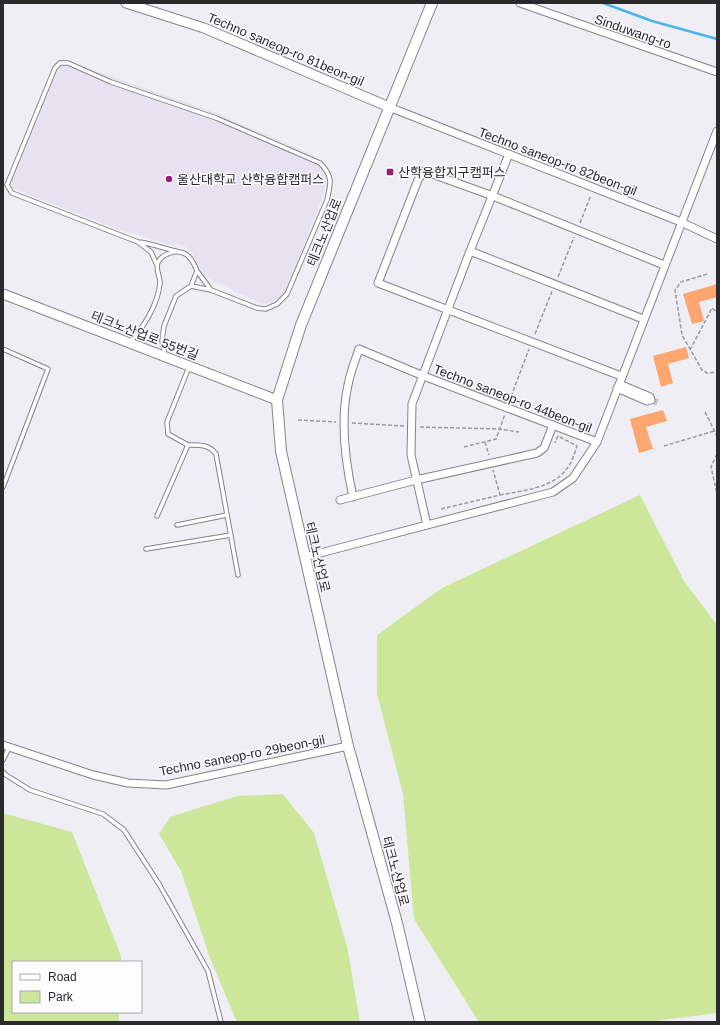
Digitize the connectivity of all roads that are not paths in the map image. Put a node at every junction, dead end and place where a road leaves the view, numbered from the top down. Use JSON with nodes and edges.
{"nodes":[{"id":1,"x":126,"y":3,"type":"edge"},
{"id":2,"x":432,"y":3,"type":"edge"},
{"id":3,"x":520,"y":3,"type":"edge"},
{"id":4,"x":717,"y":72,"type":"edge"},
{"id":5,"x":389,"y":107,"type":"junction"},
{"id":6,"x":717,"y":131,"type":"edge"},
{"id":7,"x":509,"y":154,"type":"junction"},
{"id":8,"x":493,"y":196,"type":"junction"},
{"id":9,"x":681,"y":222,"type":"junction"},
{"id":10,"x":717,"y":239,"type":"edge"},
{"id":11,"x":138,"y":242,"type":"junction"},
{"id":12,"x":176,"y":251,"type":"junction"},
{"id":13,"x":470,"y":251,"type":"junction"},
{"id":14,"x":664,"y":265,"type":"junction"},
{"id":15,"x":157,"y":266,"type":"junction"},
{"id":16,"x":197,"y":271,"type":"junction"},
{"id":17,"x":191,"y":286,"type":"junction"},
{"id":18,"x":211,"y":290,"type":"junction"},
{"id":19,"x":3,"y":294,"type":"edge"},
{"id":20,"x":448,"y":309,"type":"junction"},
{"id":21,"x":643,"y":319,"type":"junction"},
{"id":22,"x":129,"y":343,"type":"junction"},
{"id":23,"x":3,"y":349,"type":"edge"},
{"id":24,"x":166,"y":358,"type":"junction"},
{"id":25,"x":189,"y":366,"type":"junction"},
{"id":26,"x":421,"y":375,"type":"junction"},
{"id":27,"x":619,"y":383,"type":"junction"},
{"id":28,"x":277,"y":400,"type":"junction"},
{"id":29,"x":553,"y":425,"type":"junction"},
{"id":30,"x":597,"y":442,"type":"junction"},
{"id":31,"x":188,"y":446,"type":"junction"},
{"id":32,"x":416,"y":480,"type":"junction"},
{"id":33,"x":3,"y":487,"type":"edge"},
{"id":34,"x":353,"y":496,"type":"junction"},
{"id":35,"x":340,"y":500,"type":"dead end"},
{"id":36,"x":227,"y":515,"type":"junction"},
{"id":37,"x":157,"y":516,"type":"dead end"},
{"id":38,"x":177,"y":524,"type":"dead end"},
{"id":39,"x":427,"y":525,"type":"junction"},
{"id":40,"x":231,"y":535,"type":"junction"},
{"id":41,"x":146,"y":549,"type":"dead end"},
{"id":42,"x":305,"y":556,"type":"junction"},
{"id":43,"x":238,"y":575,"type":"dead end"},
{"id":44,"x":6,"y":746,"type":"edge"},
{"id":45,"x":348,"y":746,"type":"junction"},
{"id":46,"x":3,"y":760,"type":"edge"},
{"id":47,"x":3,"y":772,"type":"edge"},
{"id":48,"x":221,"y":1022,"type":"edge"},
{"id":49,"x":420,"y":1022,"type":"edge"}],
"edges":[{"from":1,"to":5,"type":"street","name":"Techno saneop-ro 81beon-gil"},
{"from":2,"to":5,"type":"main road","name":"테크노산업로"},
{"from":3,"to":4,"type":"street","name":"Sinduwang-ro"},
{"from":5,"to":7,"type":"street","name":"Techno saneop-ro 82beon-gil"},
{"from":5,"to":28,"type":"main road","name":"테크노산업로"},
{"from":6,"to":9,"type":"street","name":"Techno saneop-ro 44beon-gil"},
{"from":7,"to":8,"type":"street","name":"Techno saneop-ro 44beon-gil"},
{"from":7,"to":9,"type":"street","name":"Techno saneop-ro 82beon-gil"},
{"from":8,"to":13,"type":"street","name":"Techno saneop-ro 44beon-gil"},
{"from":8,"to":14,"type":"street"},
{"from":8,"to":20,"type":"street"},
{"from":9,"to":10,"type":"street","name":"Techno saneop-ro 82beon-gil"},
{"from":9,"to":14,"type":"street","name":"Techno saneop-ro 44beon-gil"},
{"from":11,"to":12,"type":"lane"},
{"from":11,"to":15,"type":"lane"},
{"from":11,"to":18,"type":"lane"},
{"from":12,"to":15,"type":"lane"},
{"from":12,"to":16,"type":"lane"},
{"from":13,"to":20,"type":"street","name":"Techno saneop-ro 44beon-gil"},
{"from":13,"to":21,"type":"street"},
{"from":14,"to":21,"type":"street","name":"Techno saneop-ro 44beon-gil"},
{"from":15,"to":22,"type":"lane"},
{"from":16,"to":17,"type":"lane"},
{"from":16,"to":18,"type":"lane"},
{"from":17,"to":18,"type":"lane"},
{"from":17,"to":24,"type":"lane"},
{"from":19,"to":22,"type":"street","name":"테크노산업로 55번길"},
{"from":20,"to":26,"type":"street","name":"Techno saneop-ro 44beon-gil"},
{"from":20,"to":27,"type":"street"},
{"from":21,"to":27,"type":"street","name":"Techno saneop-ro 44beon-gil"},
{"from":22,"to":24,"type":"street","name":"테크노산업로 55번길"},
{"from":23,"to":33,"type":"lane"},
{"from":24,"to":25,"type":"street","name":"테크노산업로 55번길"},
{"from":25,"to":28,"type":"street","name":"테크노산업로 55번길"},
{"from":25,"to":31,"type":"lane"},
{"from":26,"to":29,"type":"street","name":"Techno saneop-ro 44beon-gil"},
{"from":26,"to":32,"type":"street","name":"Techno saneop-ro 44beon-gil"},
{"from":26,"to":34,"type":"street"},
{"from":27,"to":30,"type":"street","name":"Techno saneop-ro 44beon-gil"},
{"from":28,"to":42,"type":"main road","name":"테크노산업로"},
{"from":29,"to":30,"type":"street","name":"Techno saneop-ro 44beon-gil"},
{"from":29,"to":32,"type":"street"},
{"from":30,"to":39,"type":"street","name":"Techno saneop-ro 44beon-gil"},
{"from":31,"to":36,"type":"lane"},
{"from":31,"to":37,"type":"lane"},
{"from":32,"to":34,"type":"street"},
{"from":32,"to":39,"type":"street","name":"Techno saneop-ro 44beon-gil"},
{"from":34,"to":35,"type":"street"},
{"from":36,"to":38,"type":"lane"},
{"from":36,"to":40,"type":"lane"},
{"from":39,"to":42,"type":"street","name":"Techno saneop-ro 44beon-gil"},
{"from":40,"to":41,"type":"lane"},
{"from":40,"to":43,"type":"lane"},
{"from":42,"to":45,"type":"main road","name":"테크노산업로"},
{"from":44,"to":45,"type":"street","name":"Techno saneop-ro 29beon-gil"},
{"from":44,"to":46,"type":"lane"},
{"from":45,"to":49,"type":"main road","name":"테크노산업로"},
{"from":47,"to":48,"type":"lane"}]}
